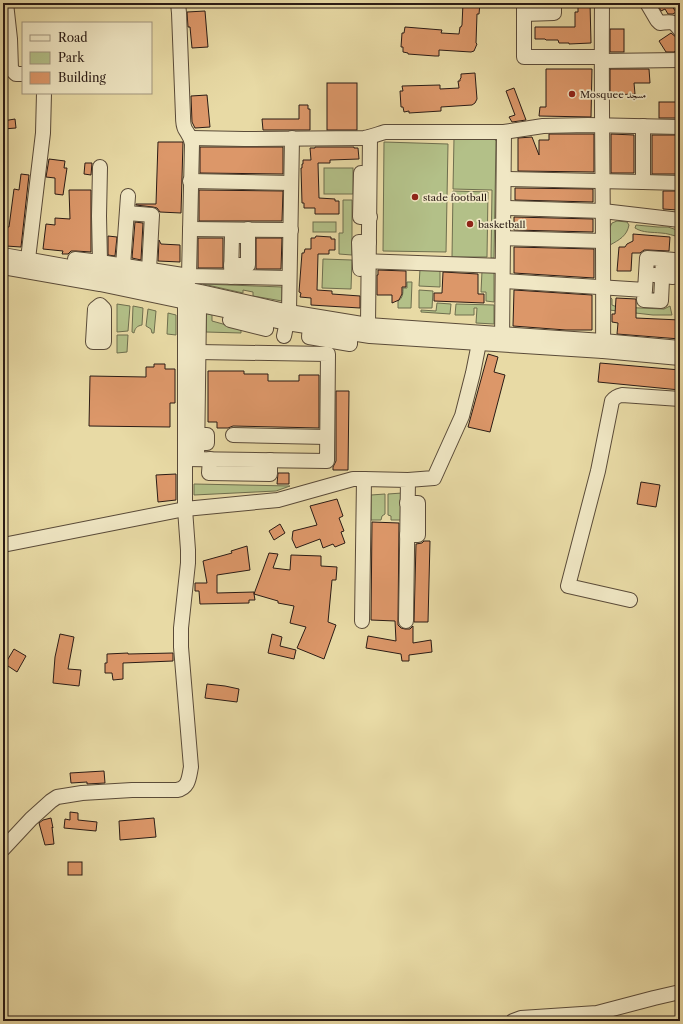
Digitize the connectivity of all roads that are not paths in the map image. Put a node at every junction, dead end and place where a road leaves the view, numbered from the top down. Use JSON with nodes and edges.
{"nodes":[{"id":1,"x":6,"y":3,"type":"edge"},
{"id":2,"x":178,"y":3,"type":"edge"},
{"id":3,"x":554,"y":3,"type":"edge"},
{"id":4,"x":602,"y":3,"type":"edge"},
{"id":5,"x":647,"y":3,"type":"edge"},
{"id":6,"x":524,"y":8,"type":"edge"},
{"id":7,"x":680,"y":30,"type":"edge"},
{"id":8,"x":602,"y":59,"type":"junction"},
{"id":9,"x":680,"y":60,"type":"edge"},
{"id":10,"x":22,"y":74,"type":"edge"},
{"id":11,"x":44,"y":94,"type":"edge"},
{"id":12,"x":602,"y":125,"type":"junction"},
{"id":13,"x":643,"y":126,"type":"junction"},
{"id":14,"x":680,"y":127,"type":"edge"},
{"id":15,"x":504,"y":132,"type":"junction"},
{"id":16,"x":370,"y":137,"type":"junction"},
{"id":17,"x":192,"y":138,"type":"junction"},
{"id":18,"x":292,"y":138,"type":"junction"},
{"id":19,"x":100,"y":167,"type":"dead end"},
{"id":20,"x":504,"y":179,"type":"junction"},
{"id":21,"x":190,"y":181,"type":"junction"},
{"id":22,"x":602,"y":181,"type":"junction"},
{"id":23,"x":291,"y":182,"type":"junction"},
{"id":24,"x":643,"y":182,"type":"junction"},
{"id":25,"x":680,"y":183,"type":"edge"},
{"id":26,"x":128,"y":196,"type":"dead end"},
{"id":27,"x":504,"y":208,"type":"junction"},
{"id":28,"x":603,"y":211,"type":"junction"},
{"id":29,"x":127,"y":213,"type":"junction"},
{"id":30,"x":680,"y":220,"type":"edge"},
{"id":31,"x":190,"y":229,"type":"junction"},
{"id":32,"x":290,"y":230,"type":"junction"},
{"id":33,"x":248,"y":233,"type":"junction"},
{"id":34,"x":503,"y":238,"type":"junction"},
{"id":35,"x":603,"y":241,"type":"junction"},
{"id":36,"x":3,"y":255,"type":"edge"},
{"id":37,"x":28,"y":259,"type":"junction"},
{"id":38,"x":364,"y":261,"type":"junction"},
{"id":39,"x":100,"y":262,"type":"junction"},
{"id":40,"x":65,"y":266,"type":"junction"},
{"id":41,"x":124,"y":266,"type":"junction"},
{"id":42,"x":502,"y":266,"type":"junction"},
{"id":43,"x":3,"y":267,"type":"edge"},
{"id":44,"x":149,"y":270,"type":"junction"},
{"id":45,"x":231,"y":271,"type":"junction"},
{"id":46,"x":646,"y":275,"type":"junction"},
{"id":47,"x":662,"y":276,"type":"junction"},
{"id":48,"x":289,"y":278,"type":"junction"},
{"id":49,"x":503,"y":281,"type":"junction"},
{"id":50,"x":100,"y":284,"type":"junction"},
{"id":51,"x":602,"y":287,"type":"junction"},
{"id":52,"x":186,"y":289,"type":"junction"},
{"id":53,"x":645,"y":290,"type":"junction"},
{"id":54,"x":199,"y":310,"type":"dead end"},
{"id":55,"x":287,"y":324,"type":"junction"},
{"id":56,"x":369,"y":330,"type":"junction"},
{"id":57,"x":502,"y":339,"type":"junction"},
{"id":58,"x":479,"y":343,"type":"junction"},
{"id":59,"x":99,"y":345,"type":"dead end"},
{"id":60,"x":603,"y":346,"type":"junction"},
{"id":61,"x":680,"y":348,"type":"edge"},
{"id":62,"x":198,"y":352,"type":"junction"},
{"id":63,"x":680,"y":358,"type":"edge"},
{"id":64,"x":680,"y":399,"type":"edge"},
{"id":65,"x":233,"y":435,"type":"dead end"},
{"id":66,"x":327,"y":437,"type":"junction"},
{"id":67,"x":197,"y":459,"type":"junction"},
{"id":68,"x":229,"y":459,"type":"junction"},
{"id":69,"x":270,"y":460,"type":"junction"},
{"id":70,"x":300,"y":460,"type":"junction"},
{"id":71,"x":364,"y":479,"type":"junction"},
{"id":72,"x":412,"y":479,"type":"junction"},
{"id":73,"x":185,"y":509,"type":"junction"},
{"id":74,"x":3,"y":545,"type":"edge"},
{"id":75,"x":630,"y":600,"type":"dead end"},
{"id":76,"x":362,"y":621,"type":"dead end"},
{"id":77,"x":406,"y":621,"type":"dead end"},
{"id":78,"x":3,"y":850,"type":"edge"},
{"id":79,"x":680,"y":992,"type":"edge"},
{"id":80,"x":513,"y":1021,"type":"edge"}],
"edges":[{"from":1,"to":10,"type":"street"},
{"from":2,"to":17,"type":"street"},
{"from":3,"to":6,"type":"street"},
{"from":4,"to":8,"type":"street"},
{"from":5,"to":7,"type":"street"},
{"from":6,"to":8,"type":"street"},
{"from":8,"to":9,"type":"street"},
{"from":8,"to":12,"type":"street"},
{"from":11,"to":37,"type":"street"},
{"from":12,"to":13,"type":"street"},
{"from":12,"to":15,"type":"street"},
{"from":12,"to":22,"type":"street"},
{"from":13,"to":14,"type":"street"},
{"from":13,"to":24,"type":"street"},
{"from":15,"to":16,"type":"street"},
{"from":15,"to":20,"type":"street"},
{"from":16,"to":18,"type":"street"},
{"from":16,"to":38,"type":"street"},
{"from":17,"to":18,"type":"street"},
{"from":17,"to":21,"type":"street"},
{"from":18,"to":23,"type":"street"},
{"from":19,"to":39,"type":"street"},
{"from":20,"to":22,"type":"street"},
{"from":20,"to":27,"type":"street"},
{"from":21,"to":23,"type":"street"},
{"from":21,"to":31,"type":"street"},
{"from":22,"to":24,"type":"street"},
{"from":22,"to":28,"type":"street"},
{"from":23,"to":32,"type":"street"},
{"from":24,"to":25,"type":"street"},
{"from":26,"to":29,"type":"street"},
{"from":27,"to":28,"type":"street"},
{"from":27,"to":34,"type":"street"},
{"from":28,"to":30,"type":"street"},
{"from":28,"to":35,"type":"street"},
{"from":29,"to":41,"type":"street"},
{"from":29,"to":44,"type":"street"},
{"from":31,"to":33,"type":"street"},
{"from":31,"to":52,"type":"street"},
{"from":32,"to":33,"type":"street"},
{"from":32,"to":48,"type":"street"},
{"from":33,"to":45,"type":"street"},
{"from":34,"to":35,"type":"street"},
{"from":34,"to":42,"type":"street"},
{"from":35,"to":51,"type":"street"},
{"from":36,"to":37,"type":"street"},
{"from":37,"to":40,"type":"street"},
{"from":38,"to":42,"type":"street"},
{"from":38,"to":56,"type":"street"},
{"from":39,"to":40,"type":"street"},
{"from":39,"to":41,"type":"street"},
{"from":40,"to":52,"type":"street"},
{"from":41,"to":44,"type":"street"},
{"from":42,"to":49,"type":"street"},
{"from":43,"to":50,"type":"street"},
{"from":44,"to":52,"type":"street"},
{"from":45,"to":48,"type":"street"},
{"from":45,"to":52,"type":"street"},
{"from":46,"to":47,"type":"street"},
{"from":46,"to":47,"type":"street"},
{"from":46,"to":53,"type":"street"},
{"from":47,"to":53,"type":"street"},
{"from":48,"to":55,"type":"street"},
{"from":49,"to":51,"type":"street"},
{"from":49,"to":57,"type":"street"},
{"from":50,"to":52,"type":"street"},
{"from":50,"to":59,"type":"street"},
{"from":51,"to":53,"type":"street"},
{"from":51,"to":60,"type":"street"},
{"from":52,"to":55,"type":"street"},
{"from":52,"to":55,"type":"street"},
{"from":52,"to":67,"type":"street"},
{"from":54,"to":62,"type":"street"},
{"from":55,"to":56,"type":"street"},
{"from":55,"to":56,"type":"street"},
{"from":56,"to":57,"type":"street"},
{"from":56,"to":58,"type":"street"},
{"from":57,"to":58,"type":"street"},
{"from":57,"to":60,"type":"street"},
{"from":58,"to":72,"type":"street"},
{"from":60,"to":61,"type":"street"},
{"from":60,"to":63,"type":"street"},
{"from":62,"to":66,"type":"street"},
{"from":62,"to":67,"type":"street"},
{"from":64,"to":75,"type":"street"},
{"from":65,"to":66,"type":"street"},
{"from":66,"to":70,"type":"street"},
{"from":67,"to":68,"type":"street"},
{"from":67,"to":69,"type":"street"},
{"from":67,"to":73,"type":"street"},
{"from":68,"to":69,"type":"street"},
{"from":68,"to":70,"type":"street"},
{"from":69,"to":70,"type":"street"},
{"from":71,"to":72,"type":"street"},
{"from":71,"to":73,"type":"street"},
{"from":71,"to":76,"type":"street"},
{"from":72,"to":77,"type":"street"},
{"from":73,"to":74,"type":"street"},
{"from":73,"to":78,"type":"street"},
{"from":79,"to":80,"type":"street"}]}
